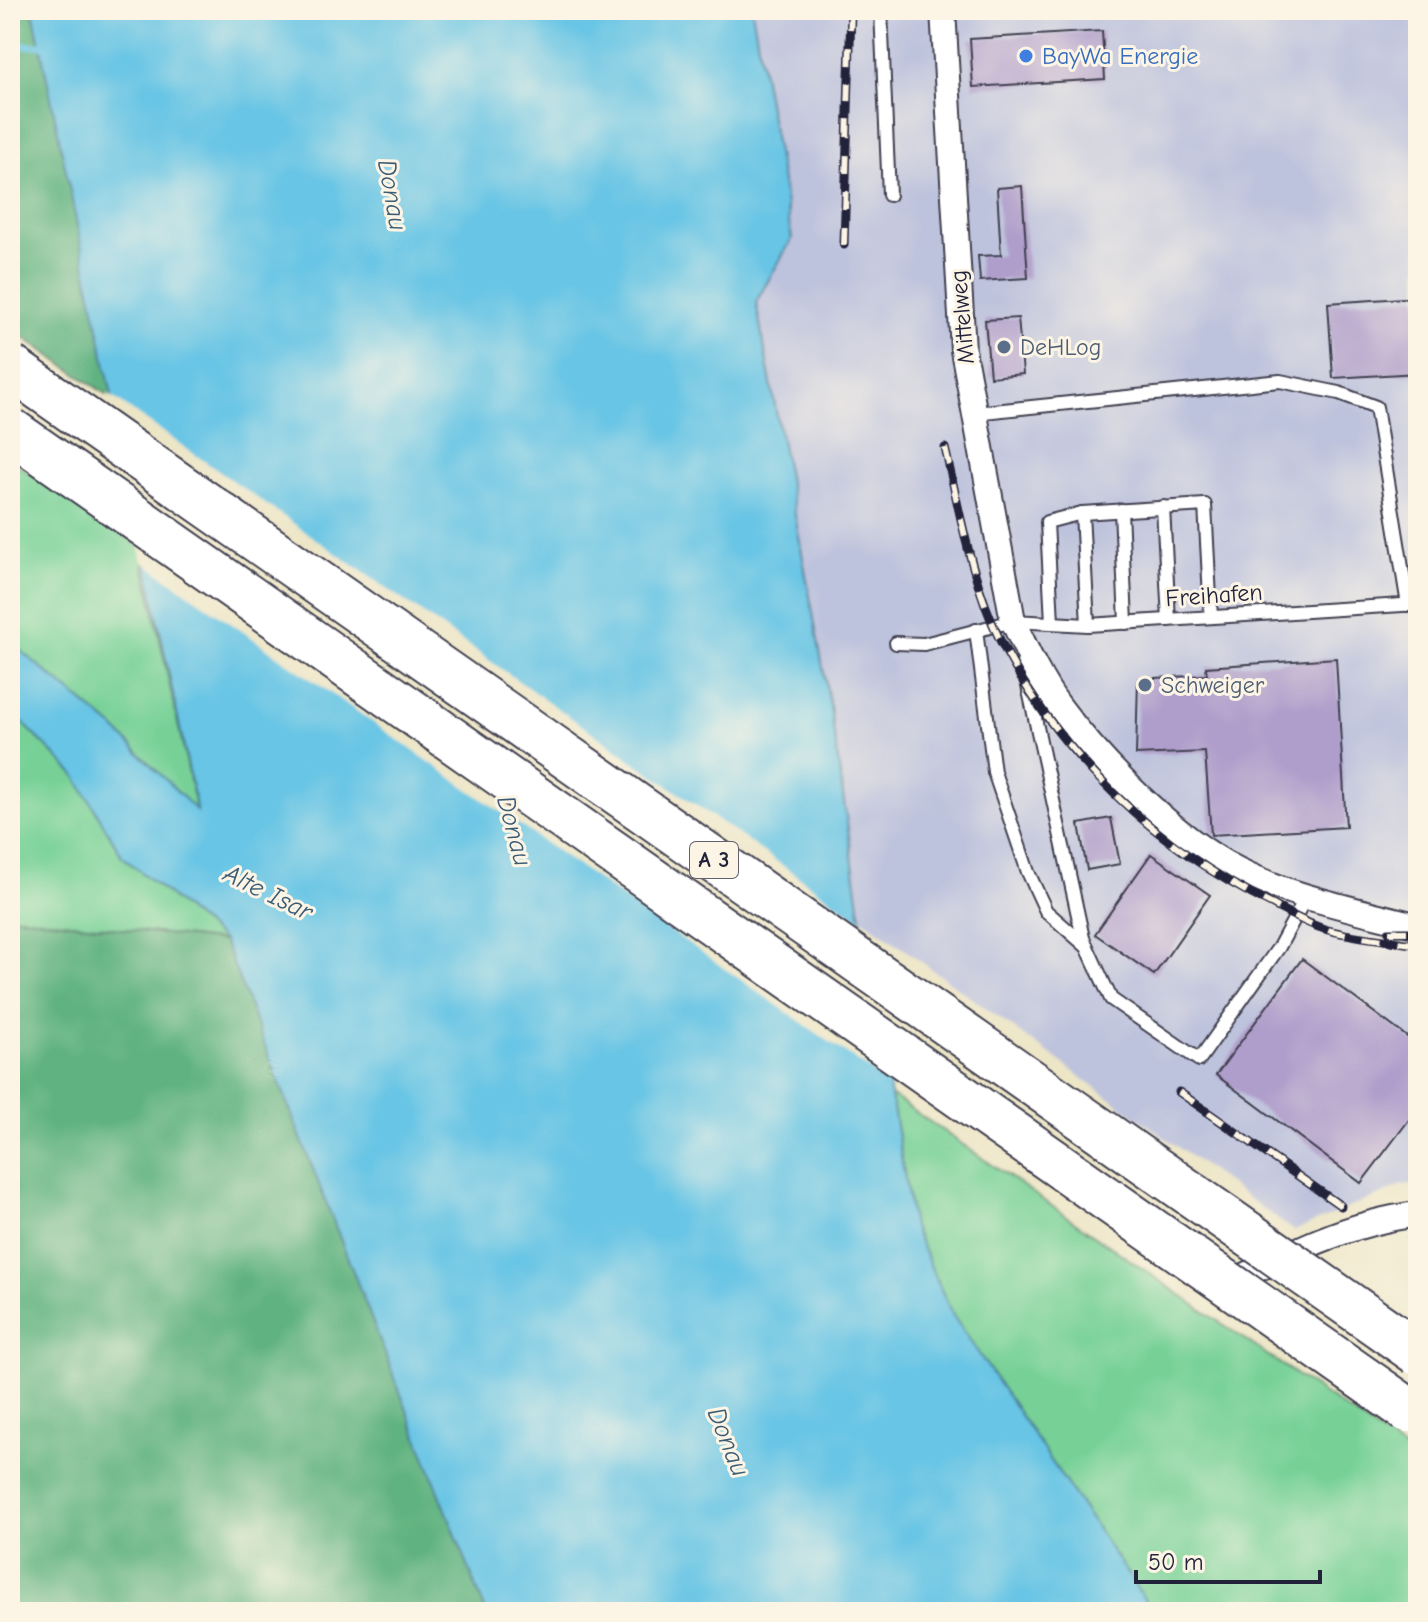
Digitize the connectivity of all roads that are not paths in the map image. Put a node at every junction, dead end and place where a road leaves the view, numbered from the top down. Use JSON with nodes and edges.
{"nodes":[{"id":1,"x":881,"y":10,"type":"edge"},
{"id":2,"x":943,"y":10,"type":"edge"},
{"id":3,"x":889,"y":195,"type":"dead end"},
{"id":4,"x":10,"y":367,"type":"edge"},
{"id":5,"x":974,"y":413,"type":"junction"},
{"id":6,"x":10,"y":430,"type":"edge"},
{"id":7,"x":1163,"y":507,"type":"junction"},
{"id":8,"x":1121,"y":510,"type":"junction"},
{"id":9,"x":1082,"y":513,"type":"junction"},
{"id":10,"x":1413,"y":604,"type":"edge"},
{"id":11,"x":1211,"y":617,"type":"junction"},
{"id":12,"x":1169,"y":620,"type":"junction"},
{"id":13,"x":1013,"y":621,"type":"junction"},
{"id":14,"x":1052,"y":623,"type":"junction"},
{"id":15,"x":1126,"y":623,"type":"junction"},
{"id":16,"x":1088,"y":625,"type":"junction"},
{"id":17,"x":976,"y":630,"type":"junction"},
{"id":18,"x":896,"y":643,"type":"dead end"},
{"id":19,"x":1307,"y":895,"type":"junction"},
{"id":20,"x":1418,"y":926,"type":"edge"},
{"id":21,"x":1088,"y":949,"type":"junction"},
{"id":22,"x":1418,"y":1214,"type":"edge"},
{"id":23,"x":1210,"y":1294,"type":"dead end"},
{"id":24,"x":1418,"y":1353,"type":"edge"},
{"id":25,"x":1408,"y":1410,"type":"dead end"}],
"edges":[{"from":1,"to":3,"type":"lane"},
{"from":2,"to":5,"type":"street","name":"Mittelweg"},
{"from":4,"to":24,"type":"highway","number":"A 3","bridge":true},
{"from":5,"to":10,"type":"lane"},
{"from":5,"to":13,"type":"street","name":"Mittelweg"},
{"from":6,"to":25,"type":"highway","number":"A 3","bridge":true},
{"from":7,"to":8,"type":"lane"},
{"from":7,"to":11,"type":"lane"},
{"from":7,"to":12,"type":"lane"},
{"from":8,"to":9,"type":"lane"},
{"from":8,"to":15,"type":"lane"},
{"from":9,"to":14,"type":"lane"},
{"from":9,"to":16,"type":"lane"},
{"from":10,"to":11,"type":"lane","name":"Freihafen"},
{"from":11,"to":12,"type":"lane","name":"Freihafen"},
{"from":12,"to":15,"type":"lane","name":"Freihafen"},
{"from":13,"to":14,"type":"lane","name":"Freihafen"},
{"from":13,"to":17,"type":"lane","name":"Freihafen"},
{"from":13,"to":19,"type":"street","name":"Mittelweg"},
{"from":13,"to":21,"type":"lane"},
{"from":14,"to":16,"type":"lane","name":"Freihafen"},
{"from":15,"to":16,"type":"lane","name":"Freihafen"},
{"from":17,"to":18,"type":"lane","name":"Freihafen"},
{"from":17,"to":21,"type":"lane"},
{"from":19,"to":20,"type":"street","name":"Mittelweg"},
{"from":19,"to":21,"type":"lane"},
{"from":22,"to":23,"type":"street"}]}
